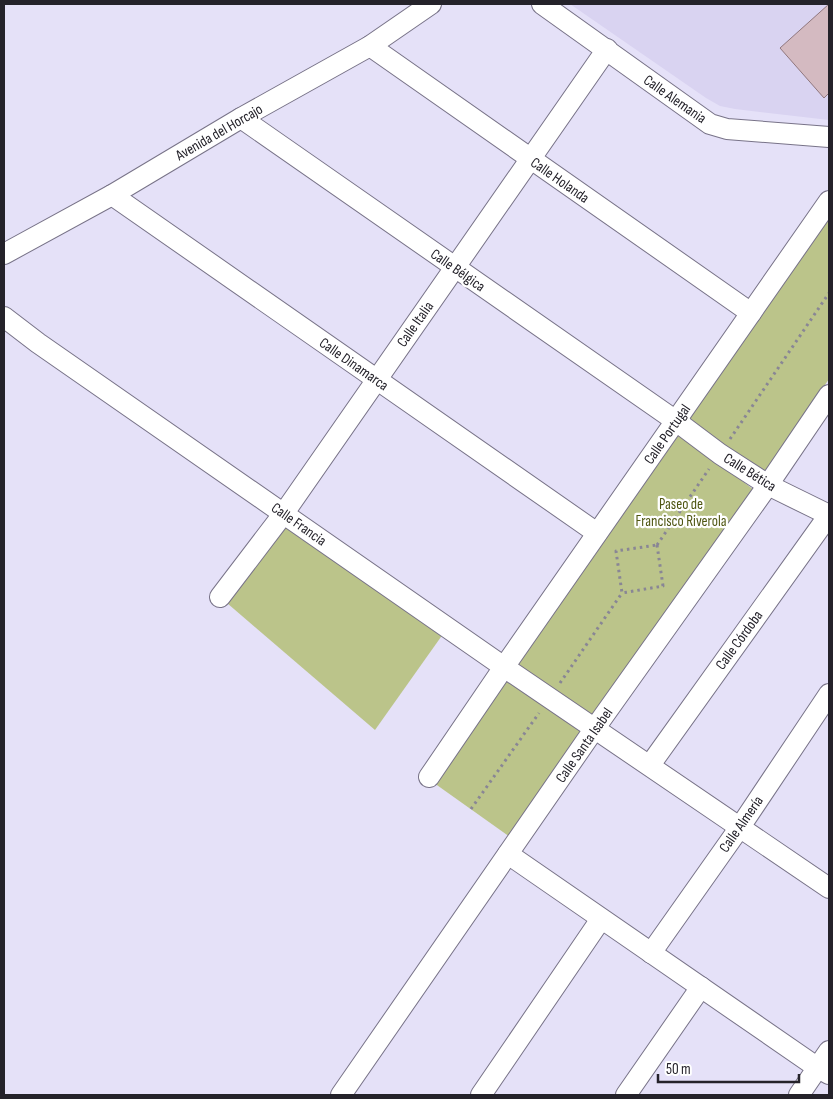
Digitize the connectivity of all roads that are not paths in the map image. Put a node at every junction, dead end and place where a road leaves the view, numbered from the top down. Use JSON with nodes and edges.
{"nodes":[{"id":1,"x":430,"y":4,"type":"edge"},
{"id":2,"x":542,"y":4,"type":"edge"},
{"id":3,"x":370,"y":46,"type":"junction"},
{"id":4,"x":607,"y":49,"type":"junction"},
{"id":5,"x":241,"y":118,"type":"junction"},
{"id":6,"x":829,"y":137,"type":"edge"},
{"id":7,"x":530,"y":160,"type":"junction"},
{"id":8,"x":112,"y":195,"type":"junction"},
{"id":9,"x":829,"y":201,"type":"edge"},
{"id":10,"x":4,"y":254,"type":"edge"},
{"id":11,"x":455,"y":267,"type":"junction"},
{"id":12,"x":751,"y":313,"type":"junction"},
{"id":13,"x":4,"y":317,"type":"edge"},
{"id":14,"x":376,"y":380,"type":"junction"},
{"id":15,"x":829,"y":395,"type":"edge"},
{"id":16,"x":676,"y":421,"type":"junction"},
{"id":17,"x":768,"y":485,"type":"junction"},
{"id":18,"x":284,"y":513,"type":"junction"},
{"id":19,"x":829,"y":515,"type":"edge"},
{"id":20,"x":598,"y":533,"type":"junction"},
{"id":21,"x":220,"y":597,"type":"dead end"},
{"id":22,"x":504,"y":667,"type":"junction"},
{"id":23,"x":829,"y":694,"type":"edge"},
{"id":24,"x":595,"y":728,"type":"junction"},
{"id":25,"x":650,"y":765,"type":"junction"},
{"id":26,"x":429,"y":777,"type":"dead end"},
{"id":27,"x":740,"y":827,"type":"junction"},
{"id":28,"x":508,"y":854,"type":"junction"},
{"id":29,"x":828,"y":885,"type":"edge"},
{"id":30,"x":601,"y":919,"type":"junction"},
{"id":31,"x":651,"y":953,"type":"junction"},
{"id":32,"x":701,"y":987,"type":"junction"},
{"id":33,"x":829,"y":1051,"type":"edge"},
{"id":34,"x":823,"y":1071,"type":"edge"},
{"id":35,"x":341,"y":1095,"type":"edge"},
{"id":36,"x":481,"y":1095,"type":"edge"},
{"id":37,"x":626,"y":1095,"type":"edge"},
{"id":38,"x":799,"y":1095,"type":"edge"}],
"edges":[{"from":1,"to":3,"type":"street","name":"Avenida del Horcajo"},
{"from":2,"to":4,"type":"street","name":"Calle Alemania"},
{"from":3,"to":5,"type":"street","name":"Avenida del Horcajo"},
{"from":3,"to":7,"type":"street","name":"Calle Holanda"},
{"from":4,"to":6,"type":"street","name":"Calle Alemania"},
{"from":4,"to":7,"type":"street","name":"Calle Italia"},
{"from":5,"to":8,"type":"street","name":"Avenida del Horcajo"},
{"from":5,"to":11,"type":"street","name":"Calle Bélgica"},
{"from":7,"to":11,"type":"street","name":"Calle Italia"},
{"from":7,"to":12,"type":"street","name":"Calle Holanda"},
{"from":8,"to":10,"type":"street","name":"Avenida del Horcajo"},
{"from":8,"to":14,"type":"street","name":"Calle Dinamarca"},
{"from":9,"to":12,"type":"street","name":"Calle Portugal"},
{"from":11,"to":14,"type":"street","name":"Calle Italia"},
{"from":11,"to":16,"type":"street","name":"Calle Bélgica"},
{"from":12,"to":16,"type":"street","name":"Calle Portugal"},
{"from":13,"to":18,"type":"street","name":"Calle Francia"},
{"from":14,"to":18,"type":"street","name":"Calle Italia"},
{"from":14,"to":20,"type":"street","name":"Calle Dinamarca"},
{"from":15,"to":17,"type":"street","name":"Calle Santa Isabel"},
{"from":16,"to":17,"type":"street","name":"Calle Bética"},
{"from":16,"to":20,"type":"street","name":"Calle Portugal"},
{"from":17,"to":19,"type":"street","name":"Calle Bética"},
{"from":17,"to":24,"type":"street","name":"Calle Santa Isabel"},
{"from":18,"to":21,"type":"street","name":"Calle Italia"},
{"from":18,"to":22,"type":"street","name":"Calle Francia"},
{"from":19,"to":25,"type":"street","name":"Calle Córdoba"},
{"from":20,"to":22,"type":"street","name":"Calle Portugal"},
{"from":22,"to":24,"type":"street","name":"Calle Francia"},
{"from":22,"to":26,"type":"street","name":"Calle Portugal"},
{"from":23,"to":27,"type":"street","name":"Calle Almería"},
{"from":24,"to":25,"type":"street","name":"Calle Francia"},
{"from":24,"to":28,"type":"street","name":"Calle Santa Isabel"},
{"from":25,"to":27,"type":"street","name":"Calle Francia"},
{"from":27,"to":29,"type":"street","name":"Calle Francia"},
{"from":27,"to":31,"type":"street","name":"Calle Almería"},
{"from":28,"to":30,"type":"street"},
{"from":28,"to":35,"type":"street","name":"Calle Santa Isabel"},
{"from":30,"to":31,"type":"street"},
{"from":30,"to":36,"type":"street"},
{"from":31,"to":32,"type":"street"},
{"from":32,"to":34,"type":"street"},
{"from":32,"to":37,"type":"street"},
{"from":33,"to":34,"type":"street"},
{"from":34,"to":38,"type":"street"}]}
